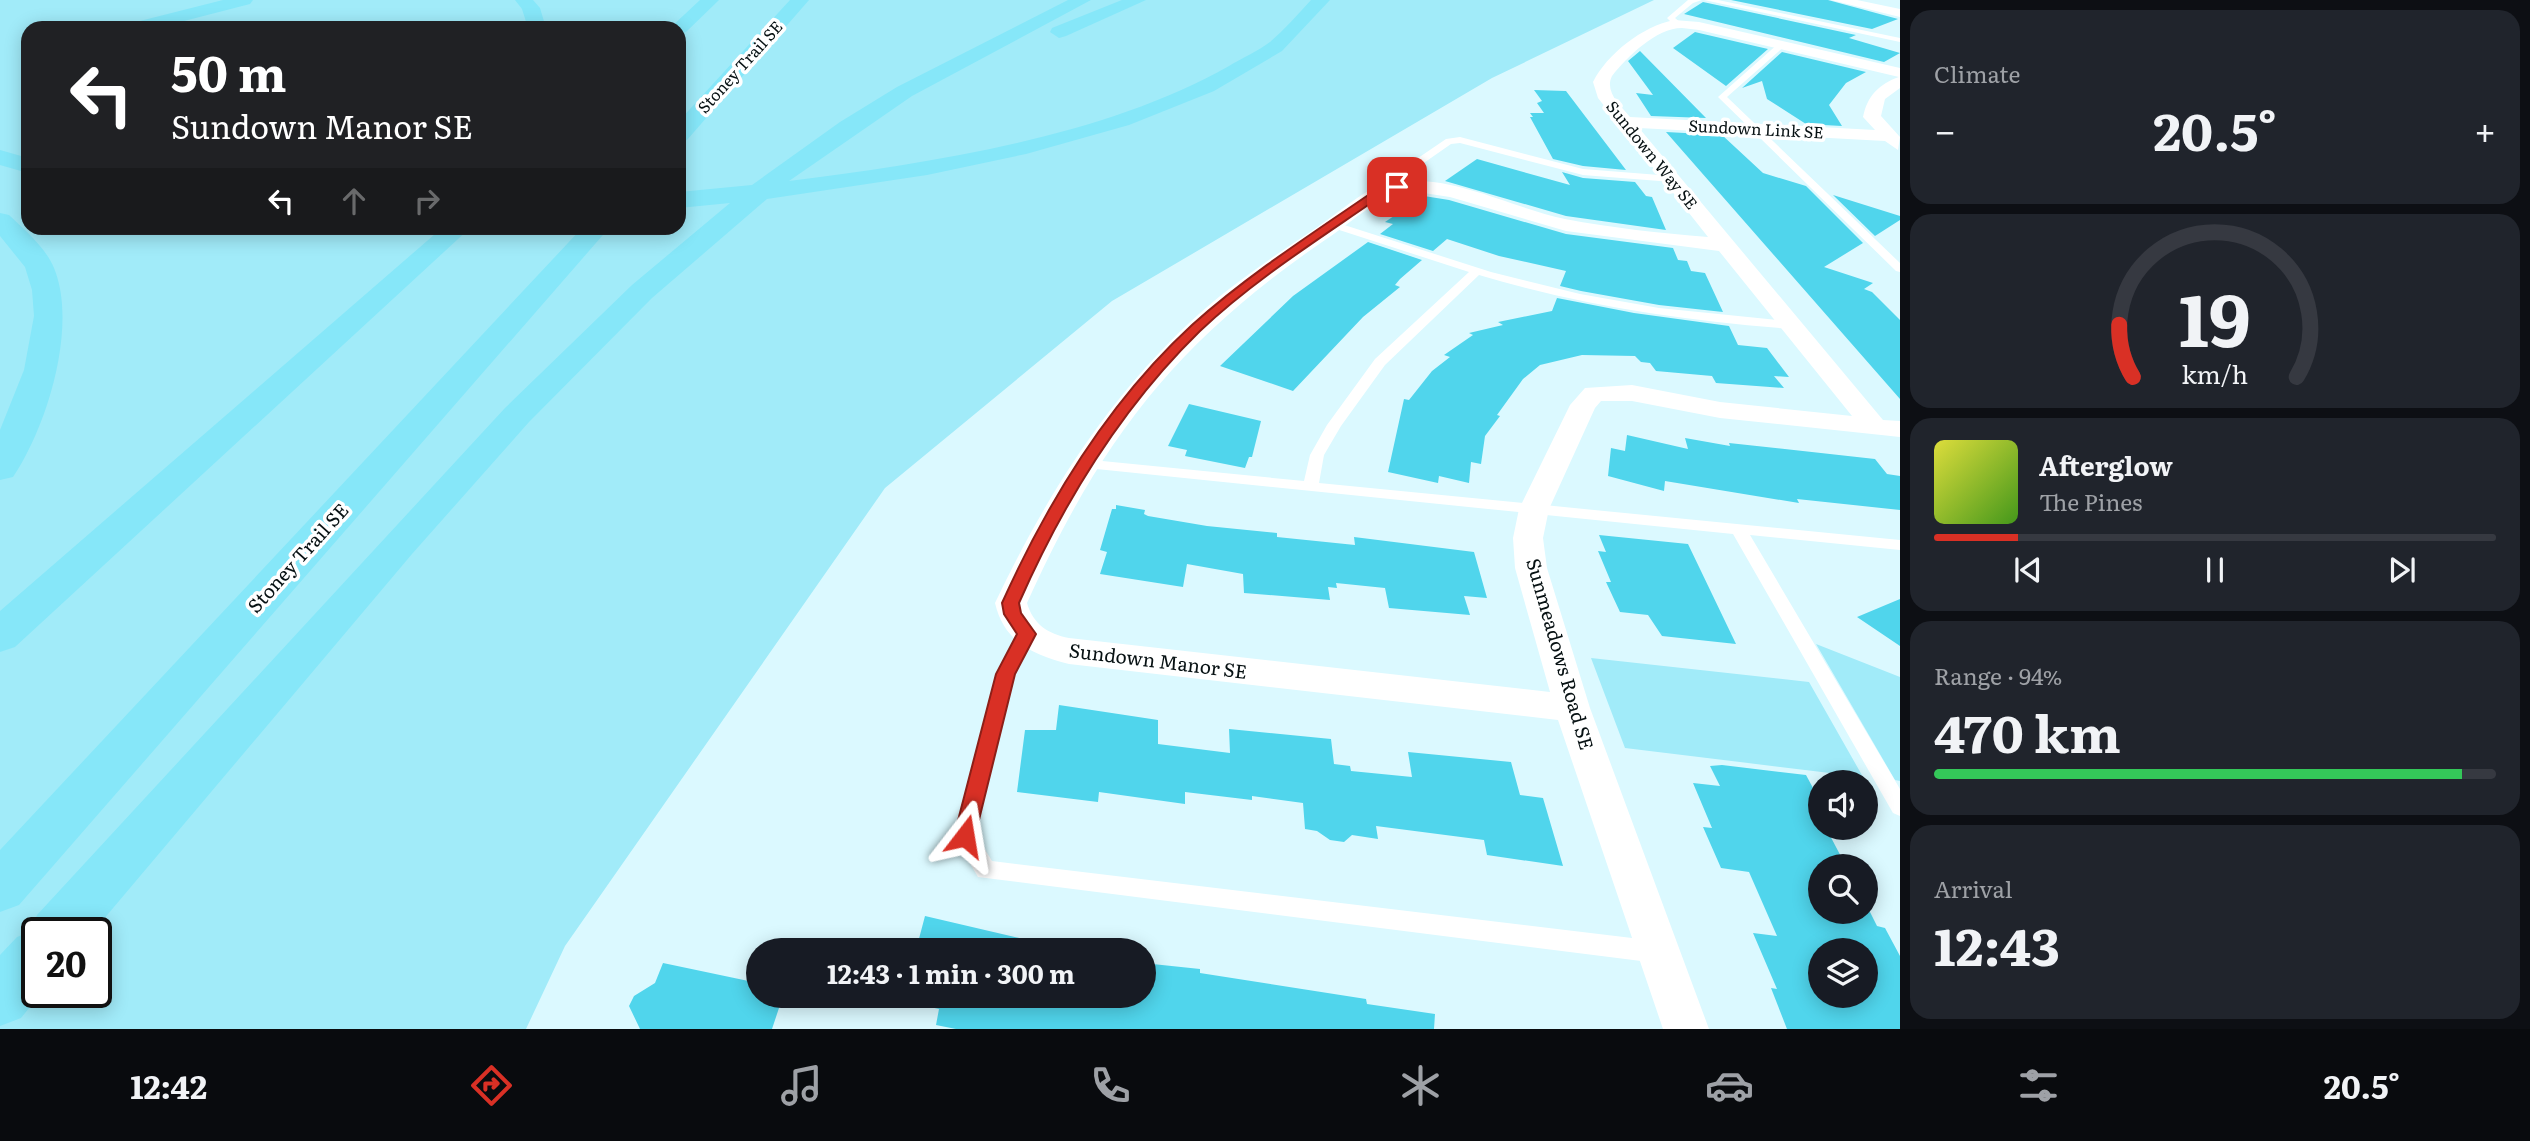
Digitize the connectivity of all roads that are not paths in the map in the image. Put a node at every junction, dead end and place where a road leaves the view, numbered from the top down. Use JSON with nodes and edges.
{"nodes":[{"id":1,"x":244,"y":0,"type":"edge"},
{"id":2,"x":524,"y":0,"type":"edge"},
{"id":3,"x":710,"y":0,"type":"edge"},
{"id":4,"x":800,"y":0,"type":"edge"},
{"id":5,"x":1082,"y":0,"type":"edge"},
{"id":6,"x":1137,"y":0,"type":"edge"},
{"id":7,"x":1321,"y":0,"type":"edge"},
{"id":8,"x":1698,"y":0,"type":"edge"},
{"id":9,"x":1708,"y":0,"type":"edge"},
{"id":10,"x":1838,"y":0,"type":"edge"},
{"id":11,"x":1900,"y":13,"type":"edge"},
{"id":12,"x":162,"y":21,"type":"edge"},
{"id":13,"x":535,"y":21,"type":"edge"},
{"id":14,"x":686,"y":22,"type":"edge"},
{"id":15,"x":1678,"y":24,"type":"junction"},
{"id":16,"x":1900,"y":40,"type":"edge"},
{"id":17,"x":1782,"y":45,"type":"junction"},
{"id":18,"x":1900,"y":73,"type":"edge"},
{"id":19,"x":1900,"y":82,"type":"edge"},
{"id":20,"x":1625,"y":122,"type":"junction"},
{"id":21,"x":686,"y":127,"type":"edge"},
{"id":22,"x":1754,"y":129,"type":"junction"},
{"id":23,"x":1896,"y":140,"type":"edge"},
{"id":24,"x":0,"y":157,"type":"edge"},
{"id":25,"x":21,"y":164,"type":"edge"},
{"id":26,"x":1672,"y":179,"type":"junction"},
{"id":27,"x":1408,"y":186,"type":"junction"},
{"id":28,"x":686,"y":199,"type":"edge"},
{"id":29,"x":0,"y":221,"type":"edge"},
{"id":30,"x":1334,"y":225,"type":"junction"},
{"id":31,"x":448,"y":235,"type":"edge"},
{"id":32,"x":590,"y":235,"type":"edge"},
{"id":33,"x":1726,"y":245,"type":"junction"},
{"id":34,"x":1900,"y":269,"type":"edge"},
{"id":35,"x":1476,"y":272,"type":"junction"},
{"id":36,"x":1792,"y":325,"type":"junction"},
{"id":37,"x":555,"y":374,"type":"junction"},
{"id":38,"x":1888,"y":428,"type":"edge"},
{"id":39,"x":1082,"y":464,"type":"junction"},
{"id":40,"x":0,"y":469,"type":"edge"},
{"id":41,"x":1310,"y":486,"type":"junction"},
{"id":42,"x":1534,"y":509,"type":"junction"},
{"id":43,"x":1738,"y":529,"type":"junction"},
{"id":44,"x":1900,"y":545,"type":"edge"},
{"id":45,"x":1027,"y":634,"type":"junction"},
{"id":46,"x":0,"y":636,"type":"edge"},
{"id":47,"x":1572,"y":708,"type":"junction"},
{"id":48,"x":1900,"y":807,"type":"edge"},
{"id":49,"x":0,"y":888,"type":"edge"},
{"id":50,"x":71,"y":917,"type":"edge"},
{"id":51,"x":1660,"y":953,"type":"junction"},
{"id":52,"x":21,"y":974,"type":"edge"},
{"id":53,"x":0,"y":998,"type":"edge"},
{"id":54,"x":1686,"y":1029,"type":"edge"}],
"edges":[{"from":1,"to":12,"type":"highway"},
{"from":2,"to":13,"type":"highway"},
{"from":3,"to":14,"type":"highway"},
{"from":4,"to":21,"type":"highway","name":"Stoney Trail SE"},
{"from":5,"to":37,"type":"highway"},
{"from":6,"to":37,"type":"highway"},
{"from":7,"to":28,"type":"highway"},
{"from":8,"to":15,"type":"lane"},
{"from":9,"to":16,"type":"lane"},
{"from":10,"to":11,"type":"street"},
{"from":15,"to":17,"type":"street"},
{"from":15,"to":20,"type":"street","name":"Sundown Way SE"},
{"from":17,"to":18,"type":"street"},
{"from":17,"to":22,"type":"lane"},
{"from":19,"to":23,"type":"street"},
{"from":20,"to":22,"type":"street","name":"Sundown Link SE"},
{"from":20,"to":26,"type":"street","name":"Sundown Way SE"},
{"from":22,"to":23,"type":"street","name":"Sundown Link SE"},
{"from":22,"to":34,"type":"lane"},
{"from":24,"to":25,"type":"highway"},
{"from":26,"to":27,"type":"lane"},
{"from":26,"to":33,"type":"street","name":"Sundown Way SE"},
{"from":27,"to":30,"type":"street"},
{"from":27,"to":33,"type":"street"},
{"from":29,"to":40,"type":"highway"},
{"from":30,"to":35,"type":"lane"},
{"from":30,"to":39,"type":"street"},
{"from":31,"to":46,"type":"highway"},
{"from":32,"to":49,"type":"highway","name":"Stoney Trail SE"},
{"from":33,"to":36,"type":"street","name":"Sundown Way SE"},
{"from":35,"to":36,"type":"lane"},
{"from":35,"to":41,"type":"lane"},
{"from":36,"to":38,"type":"street","name":"Sundown Way SE"},
{"from":37,"to":50,"type":"highway"},
{"from":38,"to":42,"type":"street","name":"Sunmeadows Road SE"},
{"from":39,"to":41,"type":"lane"},
{"from":39,"to":45,"type":"street"},
{"from":41,"to":42,"type":"lane"},
{"from":42,"to":43,"type":"lane"},
{"from":42,"to":47,"type":"street","name":"Sunmeadows Road SE"},
{"from":43,"to":44,"type":"lane"},
{"from":43,"to":48,"type":"lane"},
{"from":45,"to":47,"type":"street","name":"Sundown Manor SE"},
{"from":45,"to":51,"type":"lane"},
{"from":47,"to":51,"type":"street","name":"Sunmeadows Road SE"},
{"from":51,"to":54,"type":"street","name":"Sunmeadows Road SE"},
{"from":52,"to":53,"type":"highway"}]}
